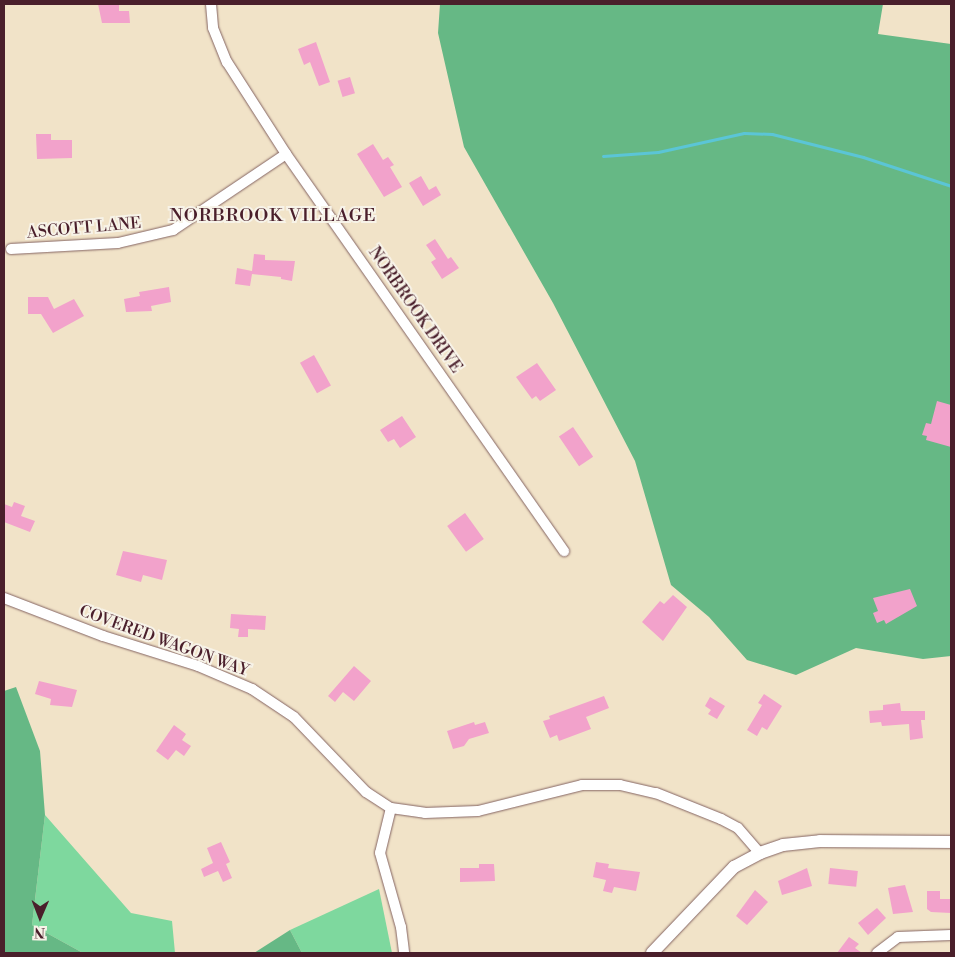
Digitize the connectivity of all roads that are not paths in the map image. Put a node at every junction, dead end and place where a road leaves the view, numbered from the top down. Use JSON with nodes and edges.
{"nodes":[{"id":1,"x":211,"y":4,"type":"edge"},
{"id":2,"x":286,"y":154,"type":"junction"},
{"id":3,"x":11,"y":250,"type":"dead end"},
{"id":4,"x":564,"y":551,"type":"dead end"},
{"id":5,"x":4,"y":598,"type":"edge"},
{"id":6,"x":391,"y":808,"type":"junction"},
{"id":7,"x":951,"y":842,"type":"edge"},
{"id":8,"x":760,"y":853,"type":"junction"},
{"id":9,"x":951,"y":934,"type":"edge"},
{"id":10,"x":404,"y":953,"type":"edge"},
{"id":11,"x":652,"y":953,"type":"edge"},
{"id":12,"x":877,"y":953,"type":"edge"}],
"edges":[{"from":1,"to":2,"type":"street","name":"NORBROOK DRIVE"},
{"from":2,"to":3,"type":"street","name":"ASCOTT LANE"},
{"from":2,"to":4,"type":"street","name":"NORBROOK DRIVE"},
{"from":5,"to":6,"type":"street","name":"COVERED WAGON WAY"},
{"from":6,"to":8,"type":"street","name":"COVERED WAGON WAY"},
{"from":6,"to":10,"type":"street"},
{"from":7,"to":8,"type":"street"},
{"from":8,"to":11,"type":"street"},
{"from":9,"to":12,"type":"street"}]}
